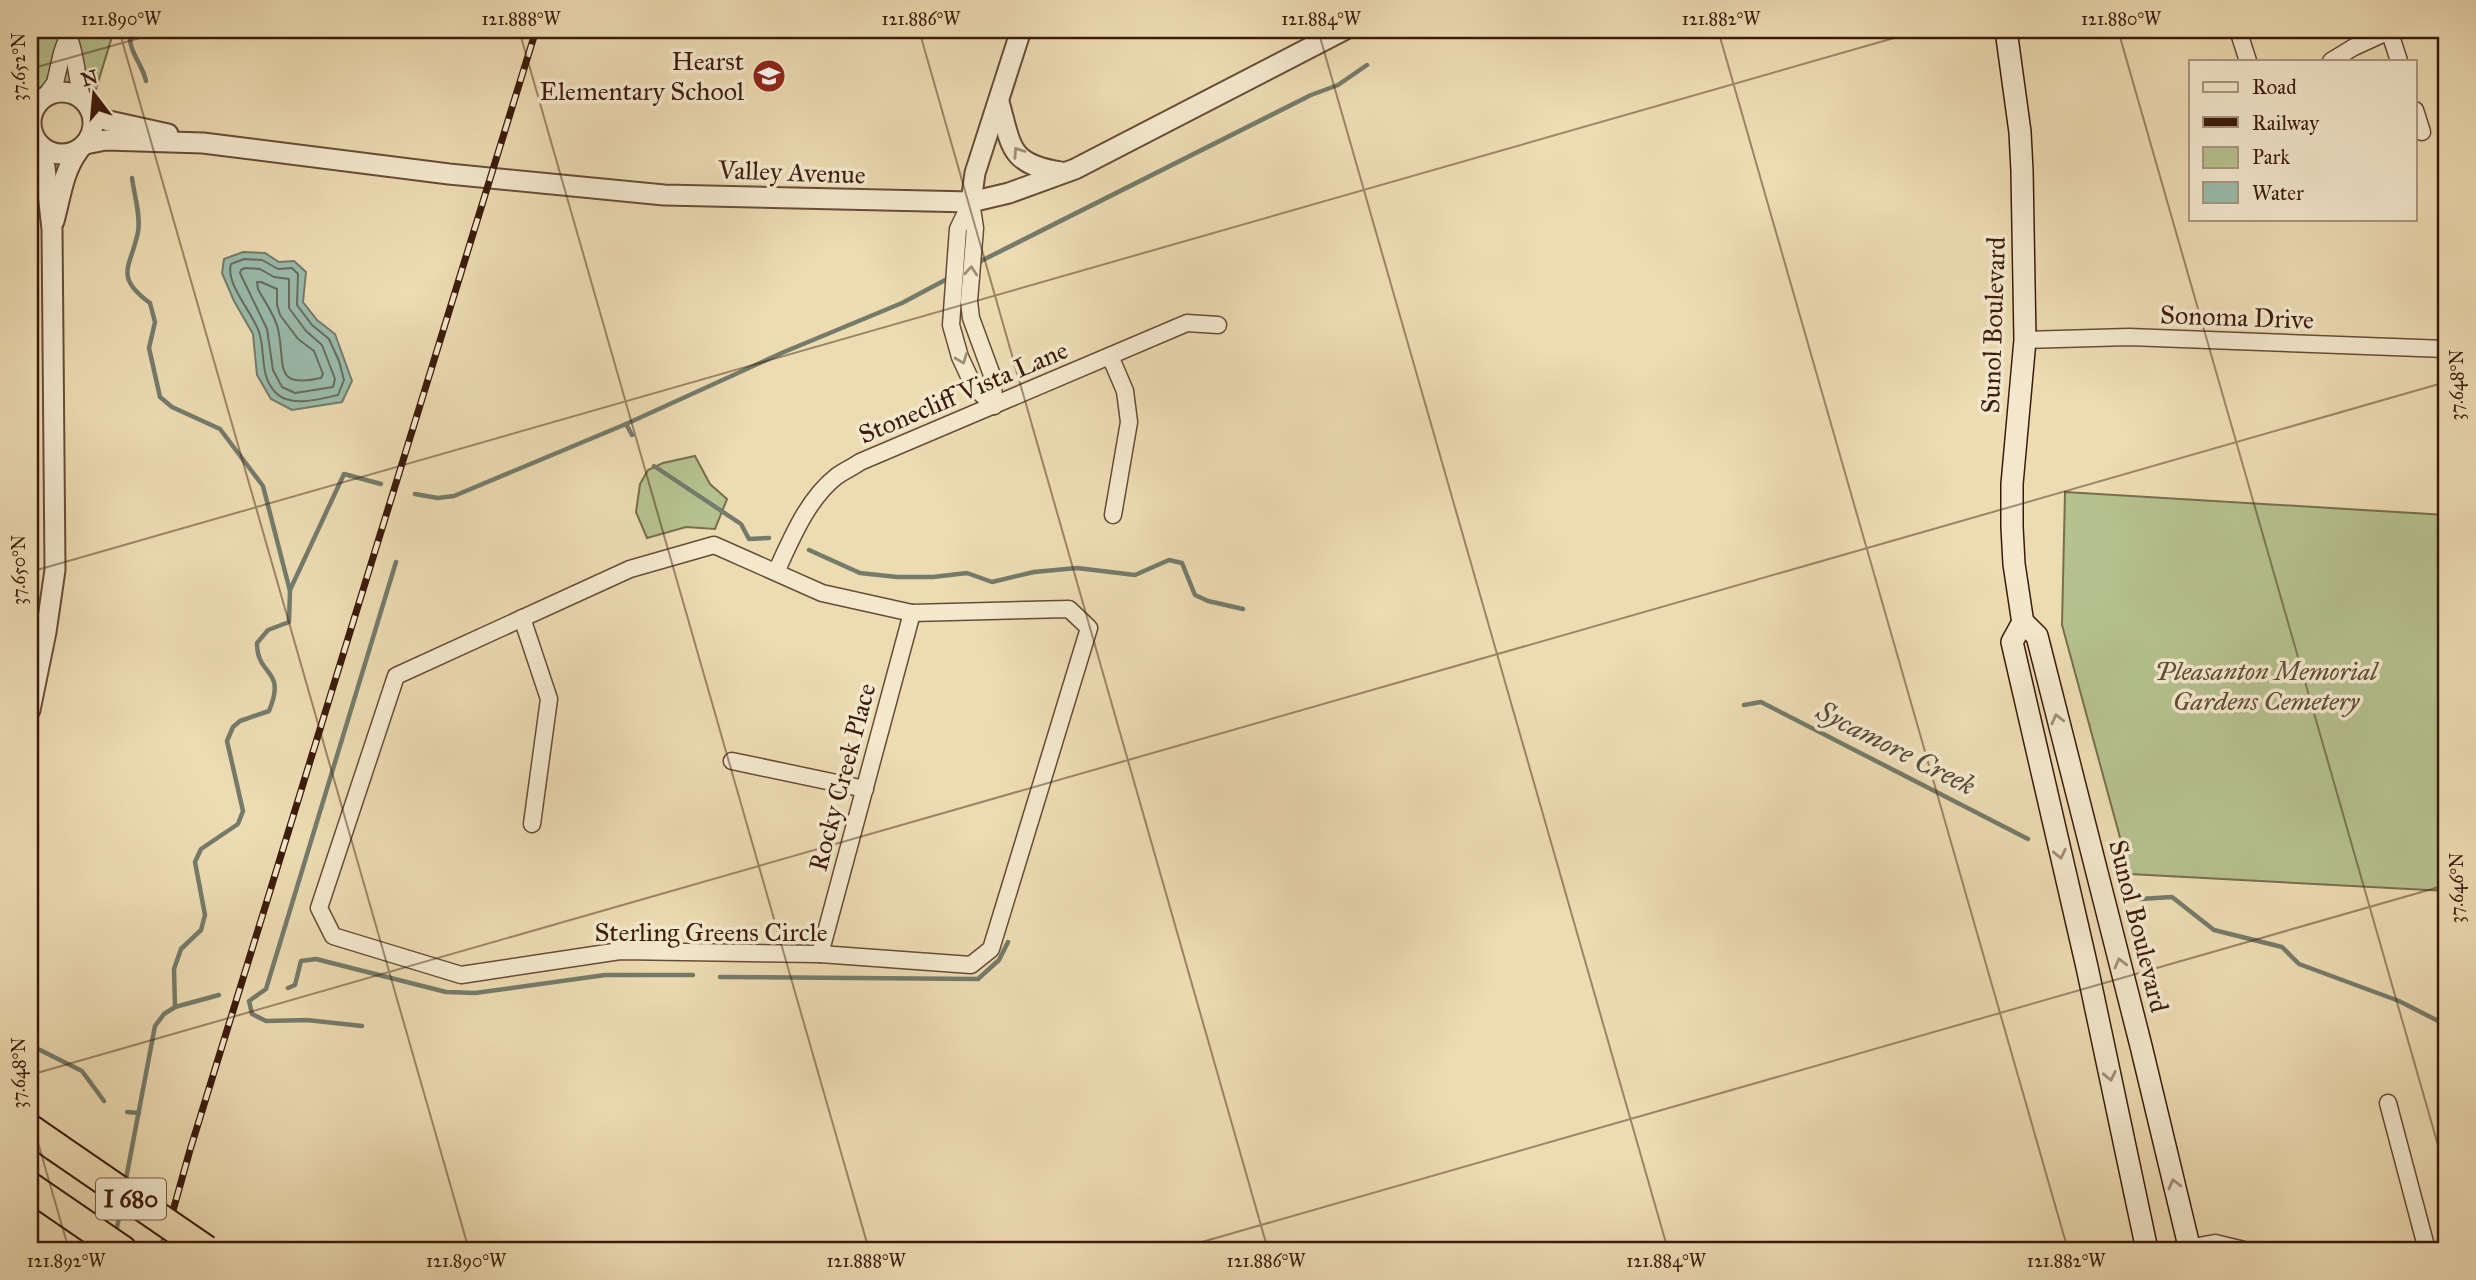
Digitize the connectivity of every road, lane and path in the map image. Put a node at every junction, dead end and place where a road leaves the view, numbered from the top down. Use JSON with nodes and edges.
{"nodes":[{"id":1,"x":1021,"y":30,"type":"edge"},
{"id":2,"x":1344,"y":30,"type":"edge"},
{"id":3,"x":2006,"y":30,"type":"edge"},
{"id":4,"x":2238,"y":30,"type":"edge"},
{"id":5,"x":2389,"y":30,"type":"edge"},
{"id":6,"x":69,"y":34,"type":"edge"},
{"id":7,"x":2248,"y":60,"type":"edge"},
{"id":8,"x":2332,"y":60,"type":"edge"},
{"id":9,"x":2399,"y":60,"type":"edge"},
{"id":10,"x":999,"y":102,"type":"junction"},
{"id":11,"x":37,"y":103,"type":"edge"},
{"id":12,"x":86,"y":105,"type":"junction"},
{"id":13,"x":2416,"y":113,"type":"edge"},
{"id":14,"x":2422,"y":132,"type":"dead end"},
{"id":15,"x":34,"y":140,"type":"edge"},
{"id":16,"x":203,"y":143,"type":"junction"},
{"id":17,"x":82,"y":147,"type":"junction"},
{"id":18,"x":1065,"y":173,"type":"junction"},
{"id":19,"x":971,"y":202,"type":"junction"},
{"id":20,"x":52,"y":229,"type":"junction"},
{"id":21,"x":1218,"y":325,"type":"dead end"},
{"id":22,"x":2025,"y":340,"type":"junction"},
{"id":23,"x":2446,"y":349,"type":"edge"},
{"id":24,"x":1110,"y":356,"type":"junction"},
{"id":25,"x":994,"y":406,"type":"junction"},
{"id":26,"x":1113,"y":515,"type":"dead end"},
{"id":27,"x":776,"y":572,"type":"junction"},
{"id":28,"x":912,"y":613,"type":"junction"},
{"id":29,"x":522,"y":618,"type":"junction"},
{"id":30,"x":2023,"y":622,"type":"junction"},
{"id":31,"x":30,"y":710,"type":"edge"},
{"id":32,"x":2031,"y":719,"type":"junction"},
{"id":33,"x":732,"y":761,"type":"dead end"},
{"id":34,"x":864,"y":789,"type":"junction"},
{"id":35,"x":532,"y":824,"type":"dead end"},
{"id":36,"x":2087,"y":834,"type":"junction"},
{"id":37,"x":820,"y":954,"type":"junction"},
{"id":38,"x":2388,"y":1102,"type":"dead end"},
{"id":39,"x":30,"y":1129,"type":"edge"},
{"id":40,"x":37,"y":1192,"type":"edge"},
{"id":41,"x":122,"y":1250,"type":"edge"},
{"id":42,"x":206,"y":1250,"type":"edge"},
{"id":43,"x":2147,"y":1250,"type":"edge"},
{"id":44,"x":2185,"y":1250,"type":"edge"},
{"id":45,"x":2244,"y":1250,"type":"edge"},
{"id":46,"x":2427,"y":1250,"type":"edge"}],
"edges":[{"from":1,"to":10,"type":"street"},
{"from":2,"to":18,"type":"street","name":"Valley Avenue"},
{"from":3,"to":22,"type":"main road","name":"Sunol Boulevard"},
{"from":4,"to":7,"type":"street"},
{"from":5,"to":8,"type":"street"},
{"from":5,"to":9,"type":"street"},
{"from":6,"to":11,"type":"street"},
{"from":6,"to":12,"type":"street"},
{"from":18,"to":10,"type":"street","one_way":true},
{"from":10,"to":19,"type":"street"},
{"from":11,"to":12,"type":"street"},
{"from":11,"to":15,"type":"street"},
{"from":12,"to":16,"type":"street","name":"Valley Avenue"},
{"from":12,"to":17,"type":"street"},
{"from":13,"to":14,"type":"street"},
{"from":15,"to":17,"type":"street"},
{"from":15,"to":20,"type":"street"},
{"from":16,"to":17,"type":"street","name":"Valley Avenue"},
{"from":16,"to":19,"type":"street","name":"Valley Avenue"},
{"from":17,"to":20,"type":"street"},
{"from":18,"to":19,"type":"street","name":"Valley Avenue"},
{"from":25,"to":19,"type":"street","one_way":true},
{"from":19,"to":25,"type":"street","one_way":true},
{"from":20,"to":31,"type":"street"},
{"from":21,"to":24,"type":"street","name":"Stonecliff Vista Lane"},
{"from":22,"to":23,"type":"street","name":"Sonoma Drive"},
{"from":22,"to":30,"type":"main road","name":"Sunol Boulevard"},
{"from":24,"to":25,"type":"street","name":"Stonecliff Vista Lane"},
{"from":24,"to":26,"type":"street"},
{"from":25,"to":27,"type":"street","name":"Stonecliff Vista Lane"},
{"from":27,"to":28,"type":"street","name":"Sterling Greens Circle"},
{"from":27,"to":29,"type":"street","name":"Sterling Greens Circle"},
{"from":28,"to":34,"type":"street","name":"Rocky Creek Place"},
{"from":28,"to":37,"type":"street","name":"Sterling Greens Circle"},
{"from":29,"to":35,"type":"street"},
{"from":29,"to":37,"type":"street","name":"Sterling Greens Circle"},
{"from":30,"to":32,"type":"main road","name":"Sunol Boulevard"},
{"from":36,"to":30,"type":"main road","name":"Sunol Boulevard","one_way":true},
{"from":32,"to":36,"type":"main road"},
{"from":32,"to":43,"type":"main road","name":"Sunol Boulevard","one_way":true},
{"from":33,"to":34,"type":"street"},
{"from":34,"to":37,"type":"street","name":"Rocky Creek Place"},
{"from":44,"to":36,"type":"main road","name":"Sunol Boulevard","one_way":true},
{"from":38,"to":46,"type":"street"},
{"from":39,"to":42,"type":"highway","number":"I 680","bridge":true},
{"from":40,"to":41,"type":"highway","number":"I 680"},
{"from":44,"to":45,"type":"street"}]}
